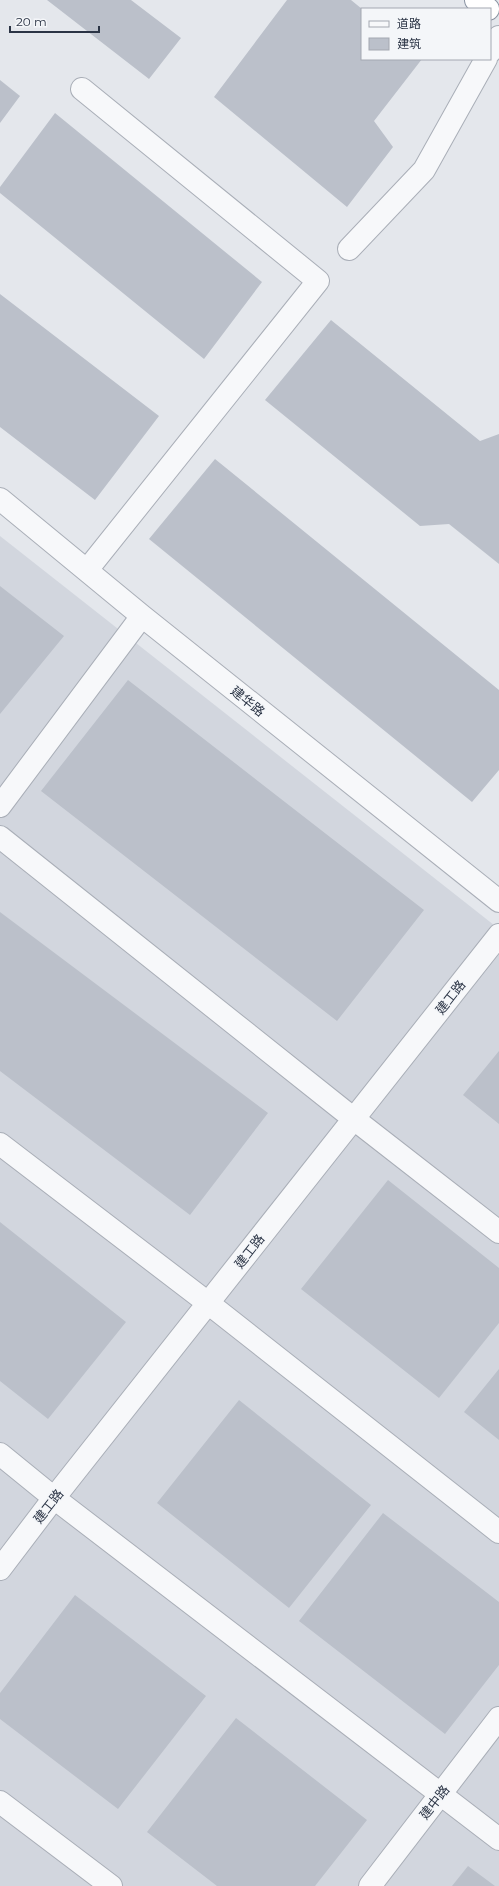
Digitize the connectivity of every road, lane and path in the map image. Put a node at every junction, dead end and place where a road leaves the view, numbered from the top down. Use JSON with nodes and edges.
{"nodes":[{"id":1,"x":476,"y":0,"type":"edge"},
{"id":2,"x":486,"y":8,"type":"edge"},
{"id":3,"x":499,"y":36,"type":"edge"},
{"id":4,"x":491,"y":50,"type":"edge"},
{"id":5,"x":485,"y":60,"type":"edge"},
{"id":6,"x":82,"y":89,"type":"dead end"},
{"id":7,"x":349,"y":249,"type":"dead end"},
{"id":8,"x":0,"y":499,"type":"edge"},
{"id":9,"x":88,"y":570,"type":"junction"},
{"id":10,"x":142,"y":616,"type":"junction"},
{"id":11,"x":0,"y":806,"type":"edge"},
{"id":12,"x":0,"y":838,"type":"edge"},
{"id":13,"x":499,"y":901,"type":"edge"},
{"id":14,"x":499,"y":935,"type":"edge"},
{"id":15,"x":354,"y":1119,"type":"junction"},
{"id":16,"x":0,"y":1144,"type":"edge"},
{"id":17,"x":499,"y":1232,"type":"edge"},
{"id":18,"x":208,"y":1303,"type":"junction"},
{"id":19,"x":0,"y":1454,"type":"edge"},
{"id":20,"x":54,"y":1498,"type":"junction"},
{"id":21,"x":499,"y":1532,"type":"edge"},
{"id":22,"x":0,"y":1569,"type":"edge"},
{"id":23,"x":499,"y":1718,"type":"edge"},
{"id":24,"x":440,"y":1795,"type":"junction"},
{"id":25,"x":0,"y":1802,"type":"edge"},
{"id":26,"x":499,"y":1839,"type":"edge"},
{"id":27,"x":111,"y":1886,"type":"edge"},
{"id":28,"x":370,"y":1886,"type":"edge"}],
"edges":[{"from":1,"to":2,"type":"highway"},
{"from":3,"to":4,"type":"street"},
{"from":5,"to":7,"type":"street"},
{"from":6,"to":9,"type":"street"},
{"from":8,"to":9,"type":"street","name":"建华路"},
{"from":9,"to":10,"type":"street","name":"建华路"},
{"from":10,"to":11,"type":"street"},
{"from":10,"to":13,"type":"street","name":"建华路"},
{"from":12,"to":15,"type":"street"},
{"from":14,"to":15,"type":"street","name":"建工路"},
{"from":15,"to":17,"type":"street"},
{"from":15,"to":18,"type":"street","name":"建工路"},
{"from":16,"to":18,"type":"street"},
{"from":18,"to":20,"type":"street","name":"建工路"},
{"from":18,"to":21,"type":"street"},
{"from":19,"to":20,"type":"street"},
{"from":20,"to":22,"type":"street","name":"建工路"},
{"from":20,"to":24,"type":"street"},
{"from":23,"to":24,"type":"street","name":"建中路"},
{"from":24,"to":26,"type":"street"},
{"from":24,"to":28,"type":"street","name":"建中路"},
{"from":25,"to":27,"type":"street"}]}
